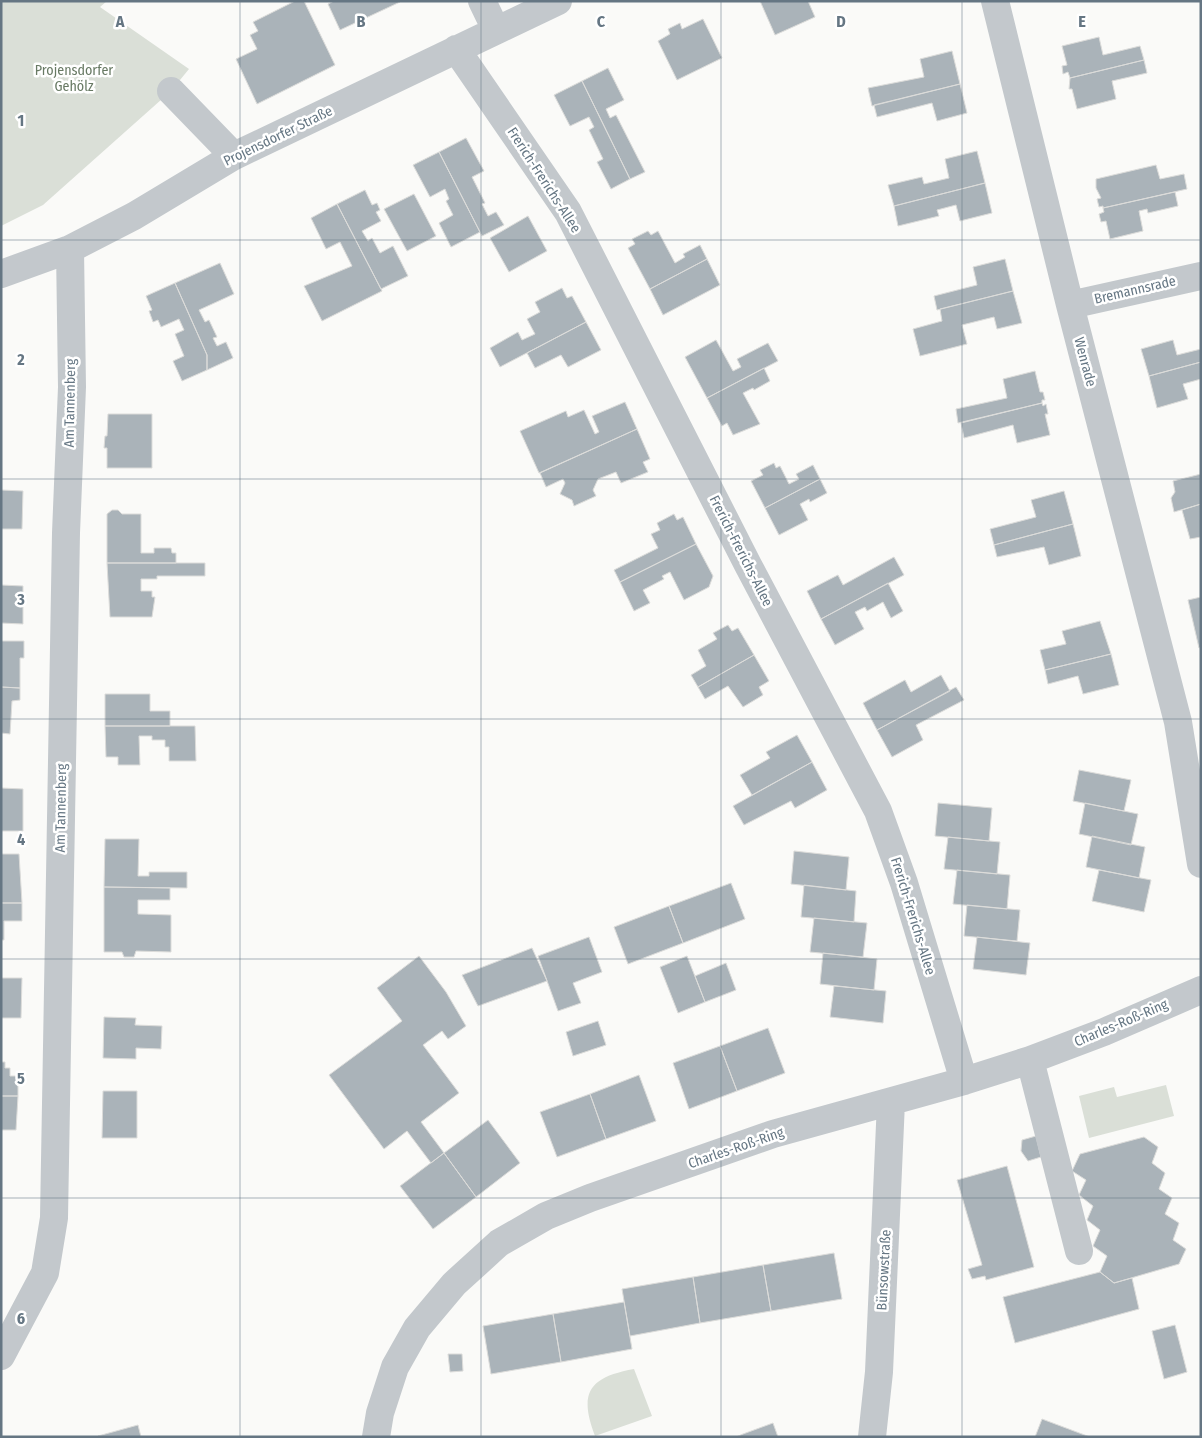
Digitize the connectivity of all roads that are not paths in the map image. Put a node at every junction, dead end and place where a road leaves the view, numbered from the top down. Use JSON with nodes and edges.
{"nodes":[{"id":1,"x":482,"y":1,"type":"edge"},
{"id":2,"x":558,"y":1,"type":"edge"},
{"id":3,"x":995,"y":1,"type":"edge"},
{"id":4,"x":496,"y":30,"type":"junction"},
{"id":5,"x":456,"y":49,"type":"junction"},
{"id":6,"x":171,"y":91,"type":"dead end"},
{"id":7,"x":234,"y":156,"type":"junction"},
{"id":8,"x":70,"y":249,"type":"junction"},
{"id":9,"x":1,"y":274,"type":"edge"},
{"id":10,"x":1201,"y":276,"type":"edge"},
{"id":11,"x":1070,"y":305,"type":"junction"},
{"id":12,"x":1178,"y":722,"type":"junction"},
{"id":13,"x":1201,"y":741,"type":"edge"},
{"id":14,"x":1201,"y":864,"type":"edge"},
{"id":15,"x":1201,"y":990,"type":"edge"},
{"id":16,"x":1030,"y":1060,"type":"junction"},
{"id":17,"x":964,"y":1081,"type":"junction"},
{"id":18,"x":891,"y":1102,"type":"junction"},
{"id":19,"x":1079,"y":1251,"type":"dead end"},
{"id":20,"x":1,"y":1356,"type":"edge"},
{"id":21,"x":376,"y":1437,"type":"edge"},
{"id":22,"x":872,"y":1437,"type":"edge"}],
"edges":[{"from":1,"to":4,"type":"street"},
{"from":2,"to":4,"type":"street","name":"Projensdorfer Straße"},
{"from":3,"to":11,"type":"street","name":"Wenrade"},
{"from":4,"to":5,"type":"street","name":"Projensdorfer Straße"},
{"from":5,"to":7,"type":"street","name":"Projensdorfer Straße"},
{"from":5,"to":17,"type":"street","name":"Frerich-Frerichs-Allee"},
{"from":6,"to":7,"type":"street"},
{"from":7,"to":8,"type":"street","name":"Projensdorfer Straße"},
{"from":8,"to":9,"type":"street","name":"Projensdorfer Straße"},
{"from":8,"to":20,"type":"street","name":"Am Tannenberg"},
{"from":10,"to":11,"type":"street","name":"Bremannsrade"},
{"from":11,"to":12,"type":"street","name":"Wenrade"},
{"from":12,"to":13,"type":"street"},
{"from":12,"to":14,"type":"street","name":"Wenrade"},
{"from":15,"to":16,"type":"street","name":"Charles-Roß-Ring"},
{"from":16,"to":17,"type":"street","name":"Charles-Roß-Ring"},
{"from":16,"to":19,"type":"street"},
{"from":17,"to":18,"type":"street","name":"Charles-Roß-Ring"},
{"from":18,"to":21,"type":"street","name":"Charles-Roß-Ring"},
{"from":18,"to":22,"type":"street","name":"Bünsowstraße"}]}
